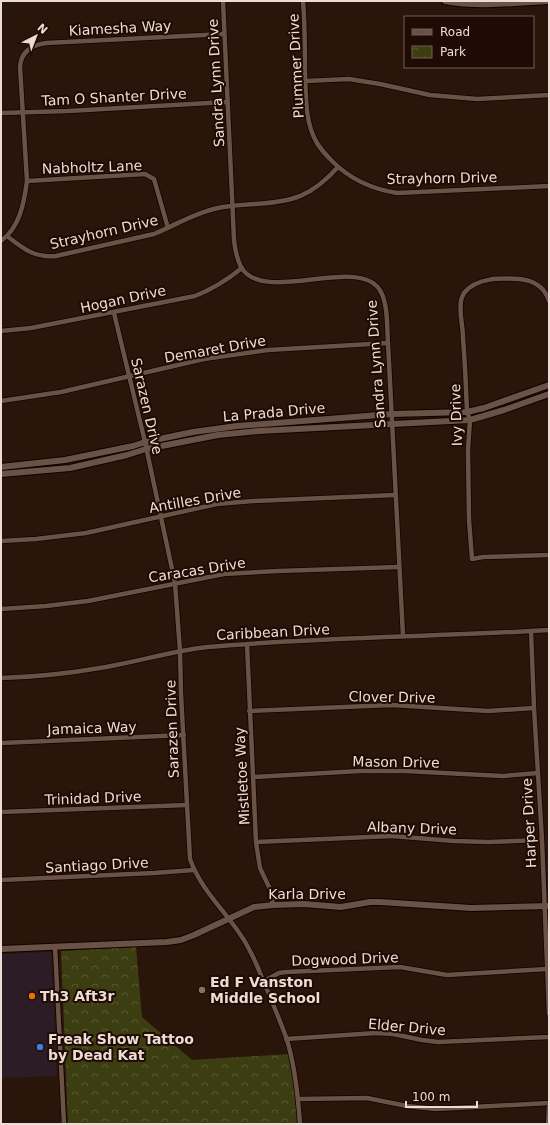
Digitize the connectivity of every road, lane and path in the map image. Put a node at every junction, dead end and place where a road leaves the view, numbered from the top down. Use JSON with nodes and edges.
{"nodes":[{"id":1,"x":223,"y":1,"type":"edge"},
{"id":2,"x":303,"y":1,"type":"edge"},
{"id":3,"x":445,"y":1,"type":"edge"},
{"id":4,"x":547,"y":1,"type":"edge"},
{"id":5,"x":224,"y":34,"type":"junction"},
{"id":6,"x":306,"y":81,"type":"junction"},
{"id":7,"x":549,"y":95,"type":"edge"},
{"id":8,"x":227,"y":102,"type":"junction"},
{"id":9,"x":1,"y":113,"type":"edge"},
{"id":10,"x":22,"y":113,"type":"junction"},
{"id":11,"x":338,"y":167,"type":"junction"},
{"id":12,"x":27,"y":181,"type":"junction"},
{"id":13,"x":549,"y":186,"type":"edge"},
{"id":14,"x":233,"y":206,"type":"junction"},
{"id":15,"x":168,"y":228,"type":"junction"},
{"id":16,"x":7,"y":236,"type":"junction"},
{"id":17,"x":1,"y":240,"type":"edge"},
{"id":18,"x":242,"y":268,"type":"junction"},
{"id":19,"x":549,"y":300,"type":"edge"},
{"id":20,"x":114,"y":312,"type":"junction"},
{"id":21,"x":1,"y":331,"type":"edge"},
{"id":22,"x":388,"y":343,"type":"junction"},
{"id":23,"x":130,"y":377,"type":"junction"},
{"id":24,"x":549,"y":385,"type":"edge"},
{"id":25,"x":549,"y":394,"type":"edge"},
{"id":26,"x":1,"y":401,"type":"edge"},
{"id":27,"x":503,"y":401,"type":"junction"},
{"id":28,"x":504,"y":410,"type":"junction"},
{"id":29,"x":467,"y":412,"type":"junction"},
{"id":30,"x":392,"y":414,"type":"junction"},
{"id":31,"x":470,"y":420,"type":"junction"},
{"id":32,"x":392,"y":424,"type":"junction"},
{"id":33,"x":144,"y":442,"type":"junction"},
{"id":34,"x":146,"y":449,"type":"junction"},
{"id":35,"x":1,"y":467,"type":"edge"},
{"id":36,"x":1,"y":474,"type":"edge"},
{"id":37,"x":395,"y":495,"type":"junction"},
{"id":38,"x":160,"y":517,"type":"junction"},
{"id":39,"x":1,"y":541,"type":"edge"},
{"id":40,"x":549,"y":555,"type":"edge"},
{"id":41,"x":398,"y":567,"type":"junction"},
{"id":42,"x":175,"y":583,"type":"junction"},
{"id":43,"x":1,"y":609,"type":"edge"},
{"id":44,"x":549,"y":630,"type":"edge"},
{"id":45,"x":531,"y":631,"type":"junction"},
{"id":46,"x":402,"y":636,"type":"junction"},
{"id":47,"x":246,"y":644,"type":"junction"},
{"id":48,"x":180,"y":651,"type":"junction"},
{"id":49,"x":1,"y":678,"type":"edge"},
{"id":50,"x":534,"y":708,"type":"junction"},
{"id":51,"x":249,"y":710,"type":"junction"},
{"id":52,"x":184,"y":735,"type":"junction"},
{"id":53,"x":1,"y":743,"type":"edge"},
{"id":54,"x":538,"y":773,"type":"junction"},
{"id":55,"x":254,"y":777,"type":"junction"},
{"id":56,"x":187,"y":805,"type":"junction"},
{"id":57,"x":1,"y":812,"type":"edge"},
{"id":58,"x":542,"y":840,"type":"junction"},
{"id":59,"x":256,"y":842,"type":"junction"},
{"id":60,"x":194,"y":870,"type":"junction"},
{"id":61,"x":1,"y":880,"type":"edge"},
{"id":62,"x":273,"y":905,"type":"junction"},
{"id":63,"x":547,"y":906,"type":"edge"},
{"id":64,"x":228,"y":919,"type":"junction"},
{"id":65,"x":55,"y":947,"type":"junction"},
{"id":66,"x":1,"y":949,"type":"edge"},
{"id":67,"x":547,"y":969,"type":"junction"},
{"id":68,"x":264,"y":981,"type":"junction"},
{"id":69,"x":549,"y":1014,"type":"edge"},
{"id":70,"x":549,"y":1037,"type":"edge"},
{"id":71,"x":286,"y":1038,"type":"junction"},
{"id":72,"x":298,"y":1099,"type":"junction"},
{"id":73,"x":549,"y":1103,"type":"edge"},
{"id":74,"x":549,"y":1107,"type":"edge"},
{"id":75,"x":64,"y":1124,"type":"edge"},
{"id":76,"x":300,"y":1124,"type":"edge"},
{"id":77,"x":548,"y":1124,"type":"edge"}],
"edges":[{"from":1,"to":5,"type":"street","name":"Sandra Lynn Drive"},
{"from":2,"to":6,"type":"street","name":"Plummer Drive"},
{"from":3,"to":4,"type":"main road"},
{"from":5,"to":8,"type":"street","name":"Sandra Lynn Drive"},
{"from":5,"to":10,"type":"street","name":"Kiamesha Way"},
{"from":6,"to":7,"type":"street"},
{"from":6,"to":11,"type":"street","name":"Plummer Drive"},
{"from":8,"to":10,"type":"street","name":"Tam O Shanter Drive"},
{"from":8,"to":14,"type":"street","name":"Sandra Lynn Drive"},
{"from":9,"to":10,"type":"street","name":"Tam O Shanter Drive"},
{"from":10,"to":12,"type":"street","name":"Kiamesha Way"},
{"from":11,"to":13,"type":"street","name":"Strayhorn Drive"},
{"from":11,"to":14,"type":"street","name":"Strayhorn Drive"},
{"from":12,"to":15,"type":"street","name":"Nabholtz Lane"},
{"from":12,"to":16,"type":"street","name":"Kiamesha Way"},
{"from":14,"to":15,"type":"street","name":"Strayhorn Drive"},
{"from":14,"to":18,"type":"street","name":"Sandra Lynn Drive"},
{"from":15,"to":16,"type":"street","name":"Strayhorn Drive"},
{"from":16,"to":17,"type":"street","name":"Kiamesha Way"},
{"from":18,"to":20,"type":"street","name":"Hogan Drive"},
{"from":18,"to":22,"type":"street","name":"Sandra Lynn Drive"},
{"from":19,"to":29,"type":"street","name":"Ivy Drive"},
{"from":20,"to":21,"type":"street","name":"Hogan Drive"},
{"from":20,"to":23,"type":"street","name":"Sarazen Drive"},
{"from":22,"to":23,"type":"street","name":"Demaret Drive"},
{"from":22,"to":30,"type":"street","name":"Sandra Lynn Drive"},
{"from":23,"to":26,"type":"street","name":"Demaret Drive"},
{"from":23,"to":33,"type":"street","name":"Sarazen Drive"},
{"from":24,"to":27,"type":"main road","name":"La Prada Drive"},
{"from":25,"to":28,"type":"main road","name":"La Prada Drive"},
{"from":27,"to":28,"type":"main road"},
{"from":27,"to":29,"type":"main road","name":"La Prada Drive"},
{"from":28,"to":31,"type":"main road","name":"La Prada Drive"},
{"from":29,"to":30,"type":"main road","name":"La Prada Drive"},
{"from":29,"to":31,"type":"street","name":"Ivy Drive"},
{"from":30,"to":32,"type":"street","name":"Sandra Lynn Drive"},
{"from":30,"to":33,"type":"main road","name":"La Prada Drive"},
{"from":31,"to":32,"type":"main road","name":"La Prada Drive"},
{"from":31,"to":40,"type":"street","name":"Ivy Drive"},
{"from":32,"to":34,"type":"main road","name":"La Prada Drive"},
{"from":32,"to":37,"type":"street","name":"Sandra Lynn Drive"},
{"from":33,"to":34,"type":"street","name":"Sarazen Drive"},
{"from":33,"to":35,"type":"main road","name":"La Prada Drive"},
{"from":34,"to":36,"type":"main road","name":"La Prada Drive"},
{"from":34,"to":38,"type":"street","name":"Sarazen Drive"},
{"from":37,"to":38,"type":"street","name":"Antilles Drive"},
{"from":37,"to":41,"type":"street","name":"Sandra Lynn Drive"},
{"from":38,"to":39,"type":"street","name":"Antilles Drive"},
{"from":38,"to":42,"type":"street","name":"Sarazen Drive"},
{"from":41,"to":42,"type":"street","name":"Caracas Drive"},
{"from":41,"to":46,"type":"street","name":"Sandra Lynn Drive"},
{"from":42,"to":43,"type":"street","name":"Caracas Drive"},
{"from":42,"to":48,"type":"street","name":"Sarazen Drive"},
{"from":44,"to":45,"type":"street","name":"Caribbean Drive"},
{"from":45,"to":46,"type":"street","name":"Caribbean Drive"},
{"from":45,"to":50,"type":"street","name":"Harper Drive"},
{"from":46,"to":47,"type":"street","name":"Caribbean Drive"},
{"from":47,"to":48,"type":"street","name":"Caribbean Drive"},
{"from":47,"to":51,"type":"street","name":"Mistletoe Way"},
{"from":48,"to":49,"type":"street","name":"Caribbean Drive"},
{"from":48,"to":52,"type":"street","name":"Sarazen Drive"},
{"from":50,"to":51,"type":"street","name":"Clover Drive"},
{"from":50,"to":54,"type":"street","name":"Harper Drive"},
{"from":51,"to":55,"type":"street","name":"Mistletoe Way"},
{"from":52,"to":53,"type":"street","name":"Jamaica Way"},
{"from":52,"to":56,"type":"street","name":"Sarazen Drive"},
{"from":54,"to":55,"type":"street","name":"Mason Drive"},
{"from":54,"to":58,"type":"street","name":"Harper Drive"},
{"from":55,"to":59,"type":"street","name":"Mistletoe Way"},
{"from":56,"to":57,"type":"street","name":"Trinidad Drive"},
{"from":56,"to":60,"type":"street","name":"Sarazen Drive"},
{"from":58,"to":59,"type":"street","name":"Albany Drive"},
{"from":58,"to":63,"type":"street","name":"Harper Drive"},
{"from":59,"to":62,"type":"street","name":"Mistletoe Way"},
{"from":60,"to":61,"type":"street","name":"Santiago Drive"},
{"from":60,"to":64,"type":"street","name":"Sarazen Drive"},
{"from":62,"to":63,"type":"main road","name":"Karla Drive"},
{"from":62,"to":64,"type":"main road","name":"Karla Drive"},
{"from":63,"to":67,"type":"street","name":"Harper Drive"},
{"from":64,"to":65,"type":"main road","name":"Karla Drive"},
{"from":64,"to":68,"type":"street","name":"Sarazen Drive"},
{"from":65,"to":66,"type":"main road","name":"Karla Drive"},
{"from":65,"to":75,"type":"street"},
{"from":67,"to":68,"type":"street","name":"Dogwood Drive"},
{"from":67,"to":69,"type":"street","name":"Harper Drive"},
{"from":68,"to":71,"type":"street","name":"Sarazen Drive"},
{"from":70,"to":71,"type":"street","name":"Elder Drive"},
{"from":71,"to":72,"type":"street","name":"Sarazen Drive"},
{"from":72,"to":73,"type":"street"},
{"from":72,"to":76,"type":"street","name":"Sarazen Drive"},
{"from":74,"to":77,"type":"street"}]}
